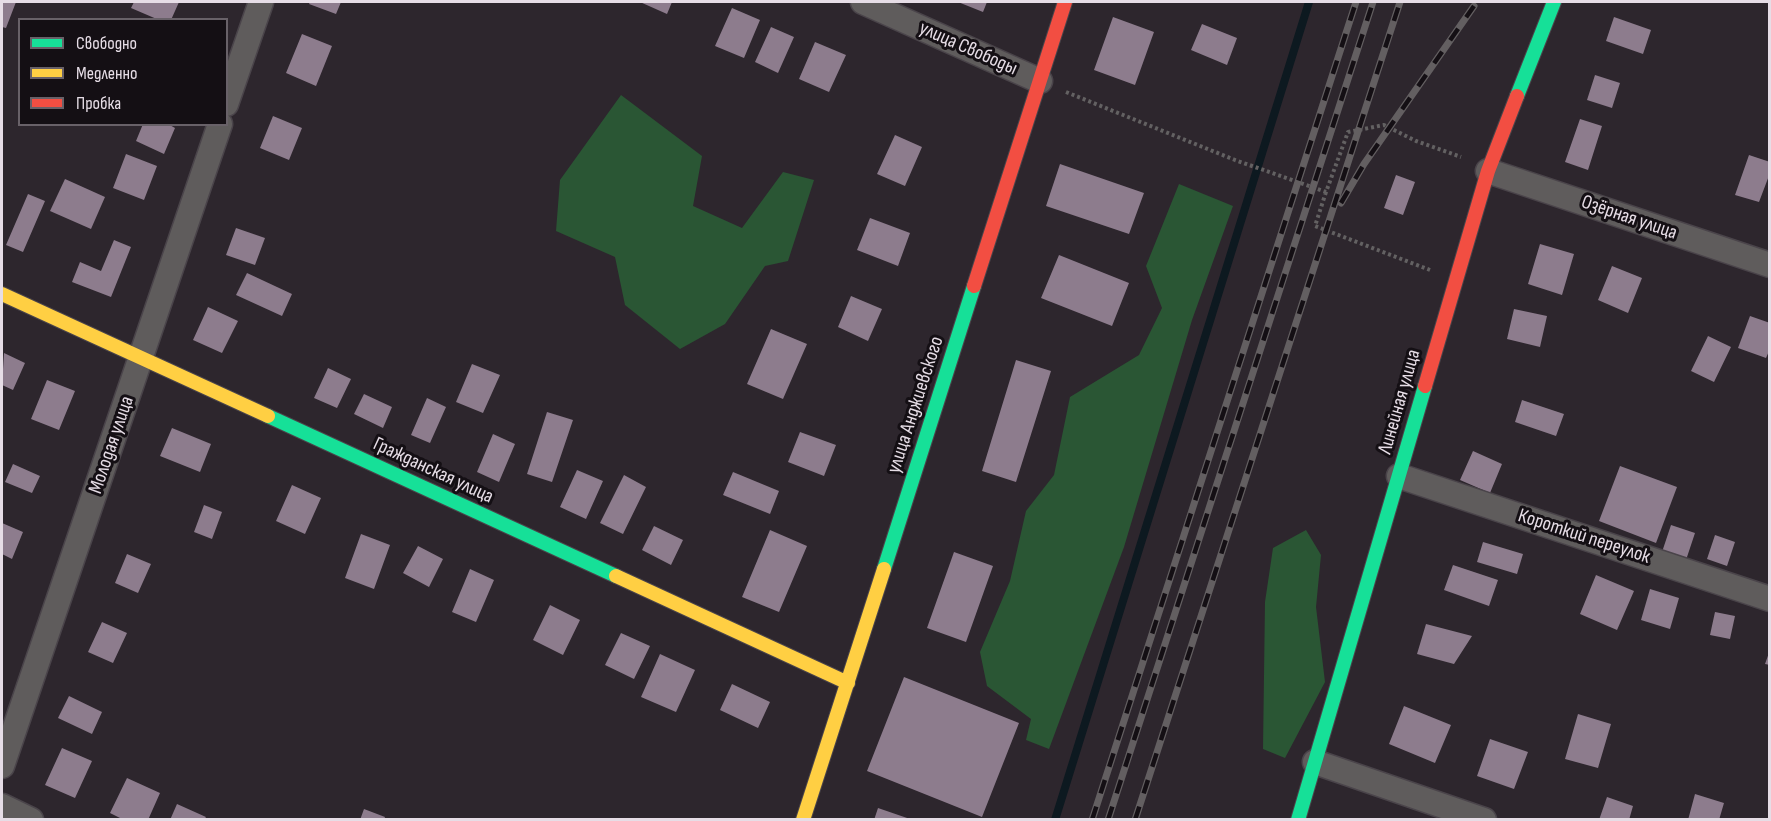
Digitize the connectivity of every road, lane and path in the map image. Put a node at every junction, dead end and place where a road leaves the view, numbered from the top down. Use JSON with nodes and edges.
{"nodes":[{"id":1,"x":261,"y":2,"type":"edge"},
{"id":2,"x":863,"y":2,"type":"edge"},
{"id":3,"x":1065,"y":2,"type":"edge"},
{"id":4,"x":1554,"y":2,"type":"edge"},
{"id":5,"x":1040,"y":81,"type":"junction"},
{"id":6,"x":228,"y":98,"type":"edge"},
{"id":7,"x":219,"y":126,"type":"edge"},
{"id":8,"x":1485,"y":180,"type":"junction"},
{"id":9,"x":1326,"y":192,"type":"junction"},
{"id":10,"x":1770,"y":265,"type":"edge"},
{"id":11,"x":1456,"y":280,"type":"junction"},
{"id":12,"x":2,"y":294,"type":"edge"},
{"id":13,"x":141,"y":360,"type":"junction"},
{"id":14,"x":1398,"y":476,"type":"junction"},
{"id":15,"x":1770,"y":599,"type":"edge"},
{"id":16,"x":848,"y":683,"type":"junction"},
{"id":17,"x":1314,"y":762,"type":"junction"},
{"id":18,"x":2,"y":765,"type":"edge"},
{"id":19,"x":2,"y":806,"type":"edge"},
{"id":20,"x":31,"y":819,"type":"edge"},
{"id":21,"x":803,"y":819,"type":"edge"},
{"id":22,"x":1298,"y":819,"type":"edge"},
{"id":23,"x":1484,"y":819,"type":"edge"}],
"edges":[{"from":1,"to":6,"type":"street"},
{"from":2,"to":5,"type":"street","name":"улица Свободы"},
{"from":3,"to":5,"type":"street","name":"улица Анджиевского"},
{"from":4,"to":8,"type":"street","name":"Линейная улица"},
{"from":5,"to":9,"type":"path"},
{"from":5,"to":16,"type":"street","name":"улица Анджиевского"},
{"from":7,"to":13,"type":"street","name":"Молодая улица"},
{"from":8,"to":9,"type":"path"},
{"from":8,"to":10,"type":"street","name":"Озёрная улица"},
{"from":8,"to":11,"type":"street","name":"Линейная улица"},
{"from":9,"to":11,"type":"path"},
{"from":11,"to":14,"type":"street","name":"Линейная улица"},
{"from":12,"to":13,"type":"street","name":"Гражданская улица"},
{"from":13,"to":16,"type":"street","name":"Гражданская улица"},
{"from":13,"to":18,"type":"street","name":"Молодая улица"},
{"from":14,"to":15,"type":"street","name":"Короткий переулок"},
{"from":14,"to":17,"type":"street","name":"Линейная улица"},
{"from":16,"to":21,"type":"street","name":"улица Анджиевского"},
{"from":17,"to":22,"type":"street","name":"Линейная улица"},
{"from":17,"to":23,"type":"street"},
{"from":19,"to":20,"type":"street"}]}
